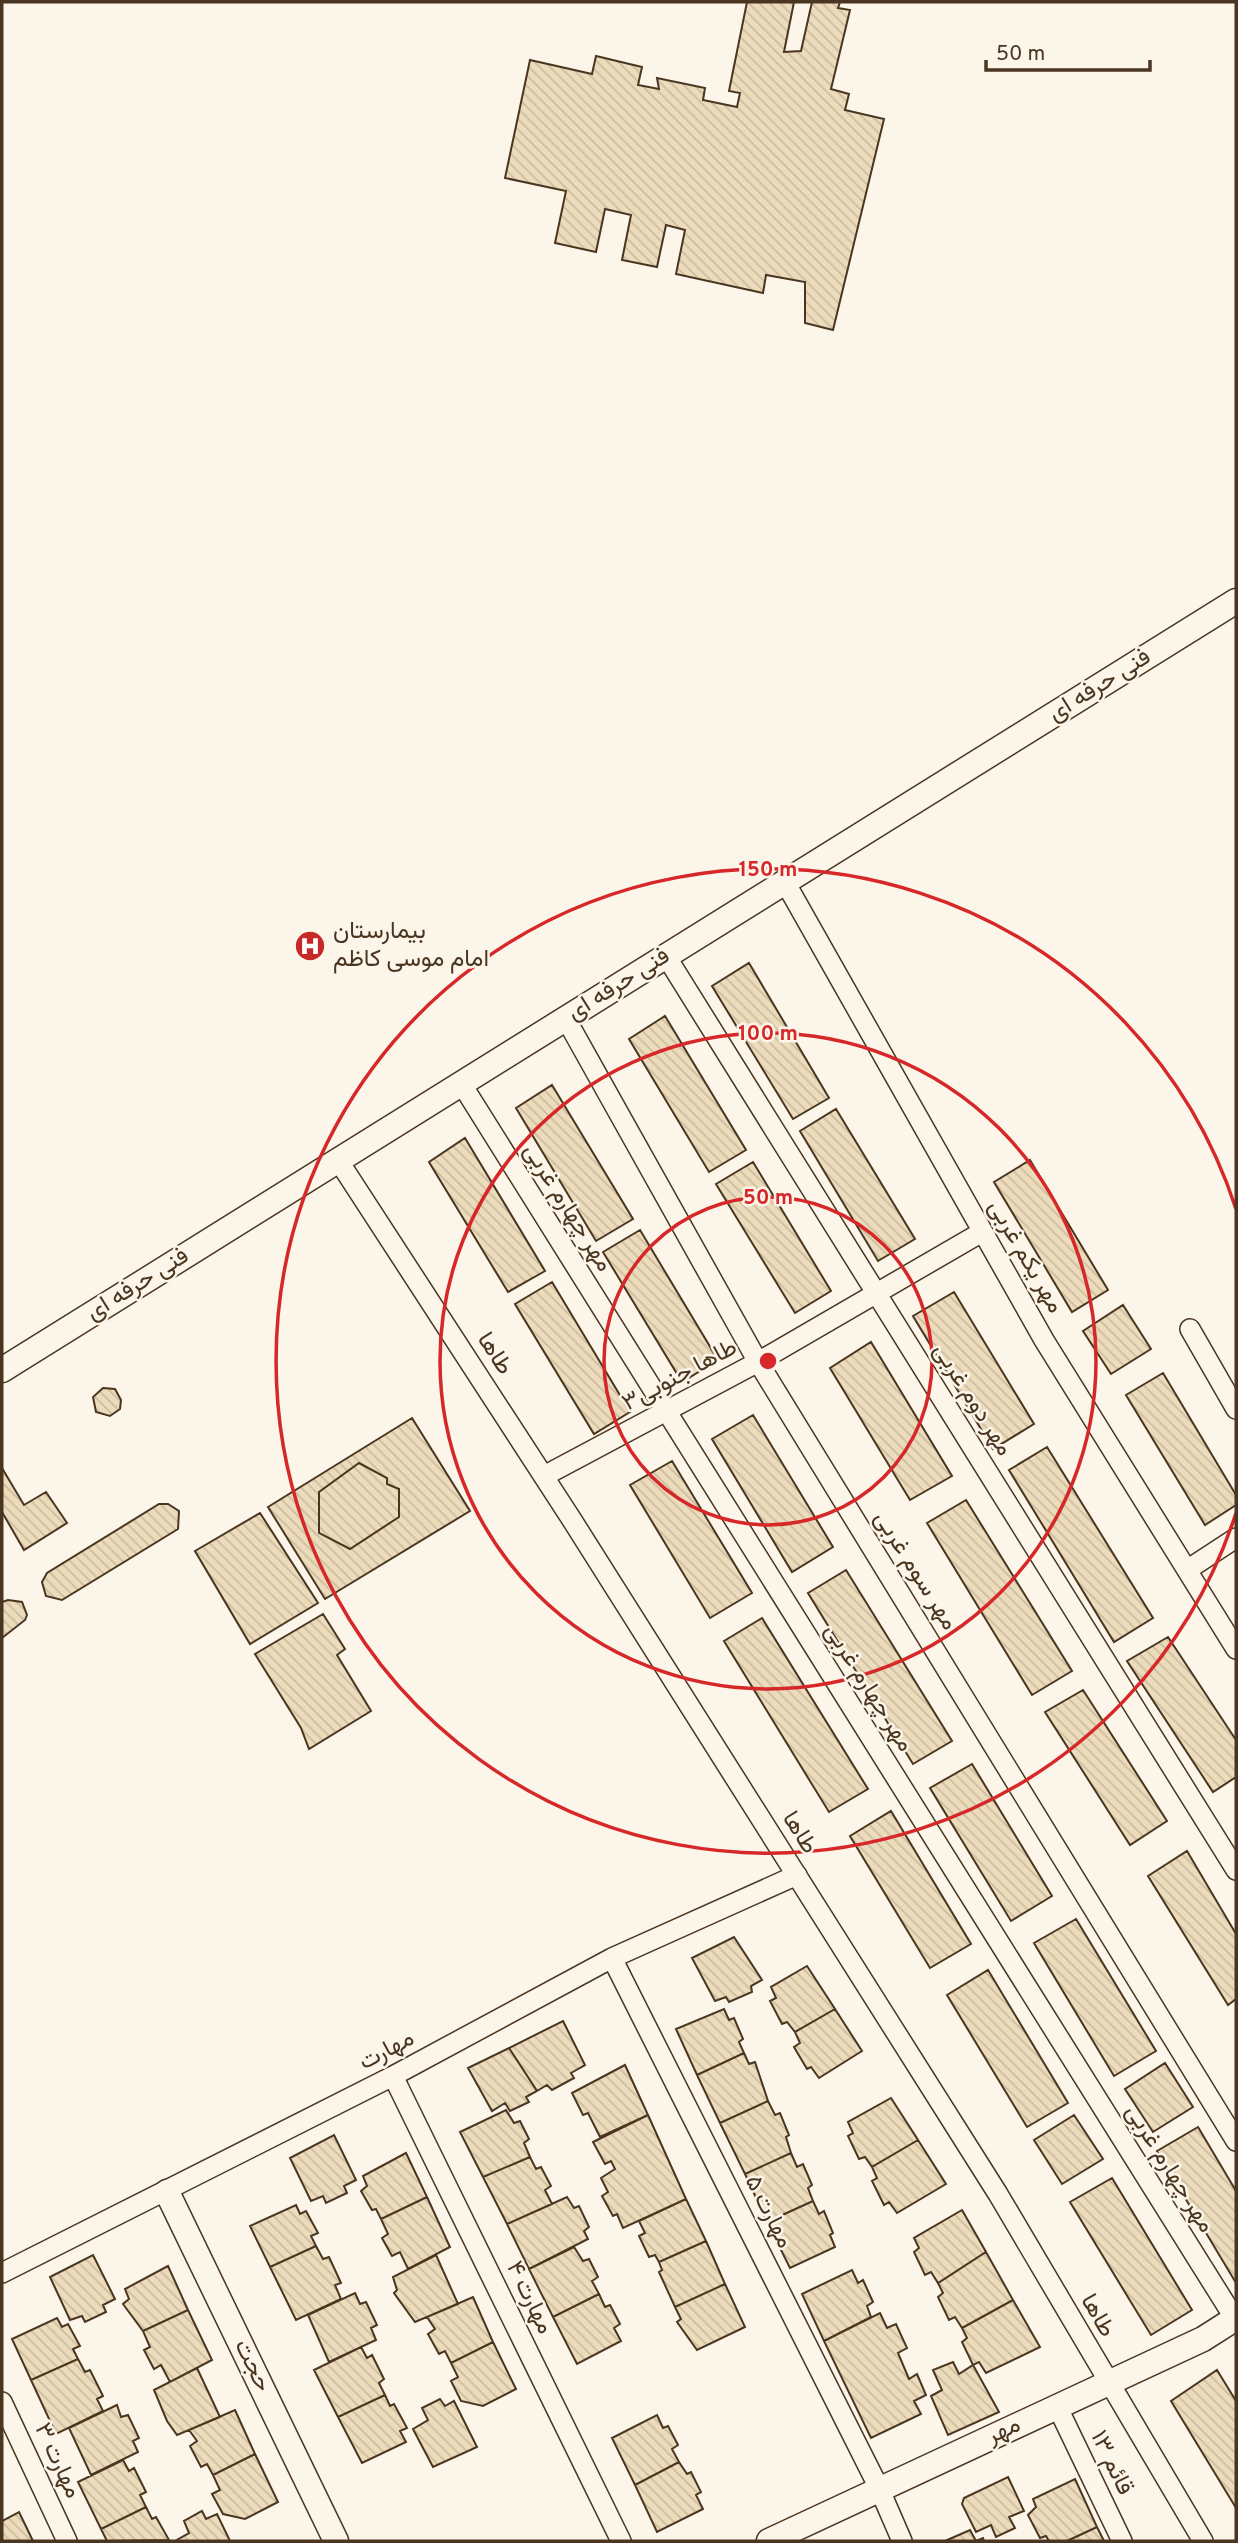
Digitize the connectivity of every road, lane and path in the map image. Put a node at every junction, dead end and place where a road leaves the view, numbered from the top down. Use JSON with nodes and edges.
{"nodes":[{"id":1,"x":1236,"y":601,"type":"edge"},
{"id":2,"x":785,"y":882,"type":"junction"},
{"id":3,"x":666,"y":956,"type":"junction"},
{"id":4,"x":566,"y":1018,"type":"junction"},
{"id":5,"x":461,"y":1083,"type":"junction"},
{"id":6,"x":338,"y":1160,"type":"junction"},
{"id":7,"x":982,"y":1232,"type":"junction"},
{"id":8,"x":876,"y":1293,"type":"junction"},
{"id":9,"x":1190,"y":1329,"type":"dead end"},
{"id":10,"x":758,"y":1362,"type":"junction"},
{"id":11,"x":2,"y":1370,"type":"edge"},
{"id":12,"x":1236,"y":1409,"type":"edge"},
{"id":13,"x":666,"y":1412,"type":"junction"},
{"id":14,"x":544,"y":1476,"type":"junction"},
{"id":15,"x":1236,"y":1538,"type":"edge"},
{"id":16,"x":1187,"y":1570,"type":"junction"},
{"id":17,"x":1236,"y":1649,"type":"edge"},
{"id":18,"x":1236,"y":1870,"type":"edge"},
{"id":19,"x":797,"y":1875,"type":"junction"},
{"id":20,"x":612,"y":1958,"type":"junction"},
{"id":21,"x":393,"y":2076,"type":"junction"},
{"id":22,"x":1236,"y":2141,"type":"edge"},
{"id":23,"x":167,"y":2192,"type":"junction"},
{"id":24,"x":2,"y":2273,"type":"edge"},
{"id":25,"x":1235,"y":2318,"type":"edge"},
{"id":26,"x":1108,"y":2383,"type":"junction"},
{"id":27,"x":2,"y":2402,"type":"edge"},
{"id":28,"x":1057,"y":2406,"type":"junction"},
{"id":29,"x":879,"y":2488,"type":"junction"},
{"id":30,"x":67,"y":2541,"type":"edge"},
{"id":31,"x":336,"y":2541,"type":"edge"},
{"id":32,"x":621,"y":2541,"type":"edge"},
{"id":33,"x":769,"y":2541,"type":"edge"},
{"id":34,"x":902,"y":2541,"type":"edge"},
{"id":35,"x":1122,"y":2541,"type":"edge"},
{"id":36,"x":1203,"y":2541,"type":"edge"}],
"edges":[{"from":1,"to":2,"type":"street","name":"فنی حرفه ای"},
{"from":2,"to":3,"type":"street","name":"فنی حرفه ای"},
{"from":2,"to":7,"type":"street","name":"مهر یکم غربی"},
{"from":3,"to":4,"type":"street","name":"فنی حرفه ای"},
{"from":3,"to":8,"type":"street","name":"مهر دوم غربی"},
{"from":4,"to":5,"type":"street","name":"فنی حرفه ای"},
{"from":4,"to":10,"type":"street","name":"مهر سوم غربی"},
{"from":5,"to":6,"type":"street","name":"فنی حرفه ای"},
{"from":5,"to":13,"type":"street","name":"مهر چهارم غربی"},
{"from":6,"to":11,"type":"street","name":"فنی حرفه ای"},
{"from":6,"to":14,"type":"street","name":"طاها"},
{"from":7,"to":8,"type":"street","name":"طاها جنوبی۳"},
{"from":7,"to":16,"type":"street","name":"مهر یکم غربی"},
{"from":8,"to":10,"type":"street","name":"طاها جنوبی۳"},
{"from":8,"to":18,"type":"street","name":"مهر دوم غربی"},
{"from":9,"to":12,"type":"street"},
{"from":10,"to":13,"type":"street","name":"طاها جنوبی۳"},
{"from":10,"to":22,"type":"street","name":"مهر سوم غربی"},
{"from":13,"to":14,"type":"street","name":"طاها جنوبی۳"},
{"from":13,"to":25,"type":"street","name":"مهر چهارم غربی"},
{"from":14,"to":19,"type":"street","name":"طاها"},
{"from":15,"to":16,"type":"street"},
{"from":16,"to":17,"type":"street","name":"مهر یکم غربی"},
{"from":19,"to":20,"type":"street","name":"مهارت"},
{"from":19,"to":26,"type":"street","name":"طاها"},
{"from":20,"to":21,"type":"street","name":"مهارت"},
{"from":20,"to":29,"type":"street","name":"مهارت ۵"},
{"from":21,"to":23,"type":"street","name":"مهارت"},
{"from":21,"to":32,"type":"street","name":"مهارت ۴"},
{"from":23,"to":24,"type":"street","name":"مهارت"},
{"from":23,"to":31,"type":"street","name":"حجت"},
{"from":25,"to":26,"type":"street","name":"مهر"},
{"from":26,"to":28,"type":"street","name":"مهر"},
{"from":26,"to":36,"type":"street","name":"طاها"},
{"from":27,"to":30,"type":"street","name":"مهارت ۳"},
{"from":28,"to":29,"type":"street","name":"مهر"},
{"from":28,"to":35,"type":"street","name":"قائم ۱۳"},
{"from":29,"to":33,"type":"street","name":"مهر"},
{"from":29,"to":34,"type":"street","name":"مهارت ۵"}]}
